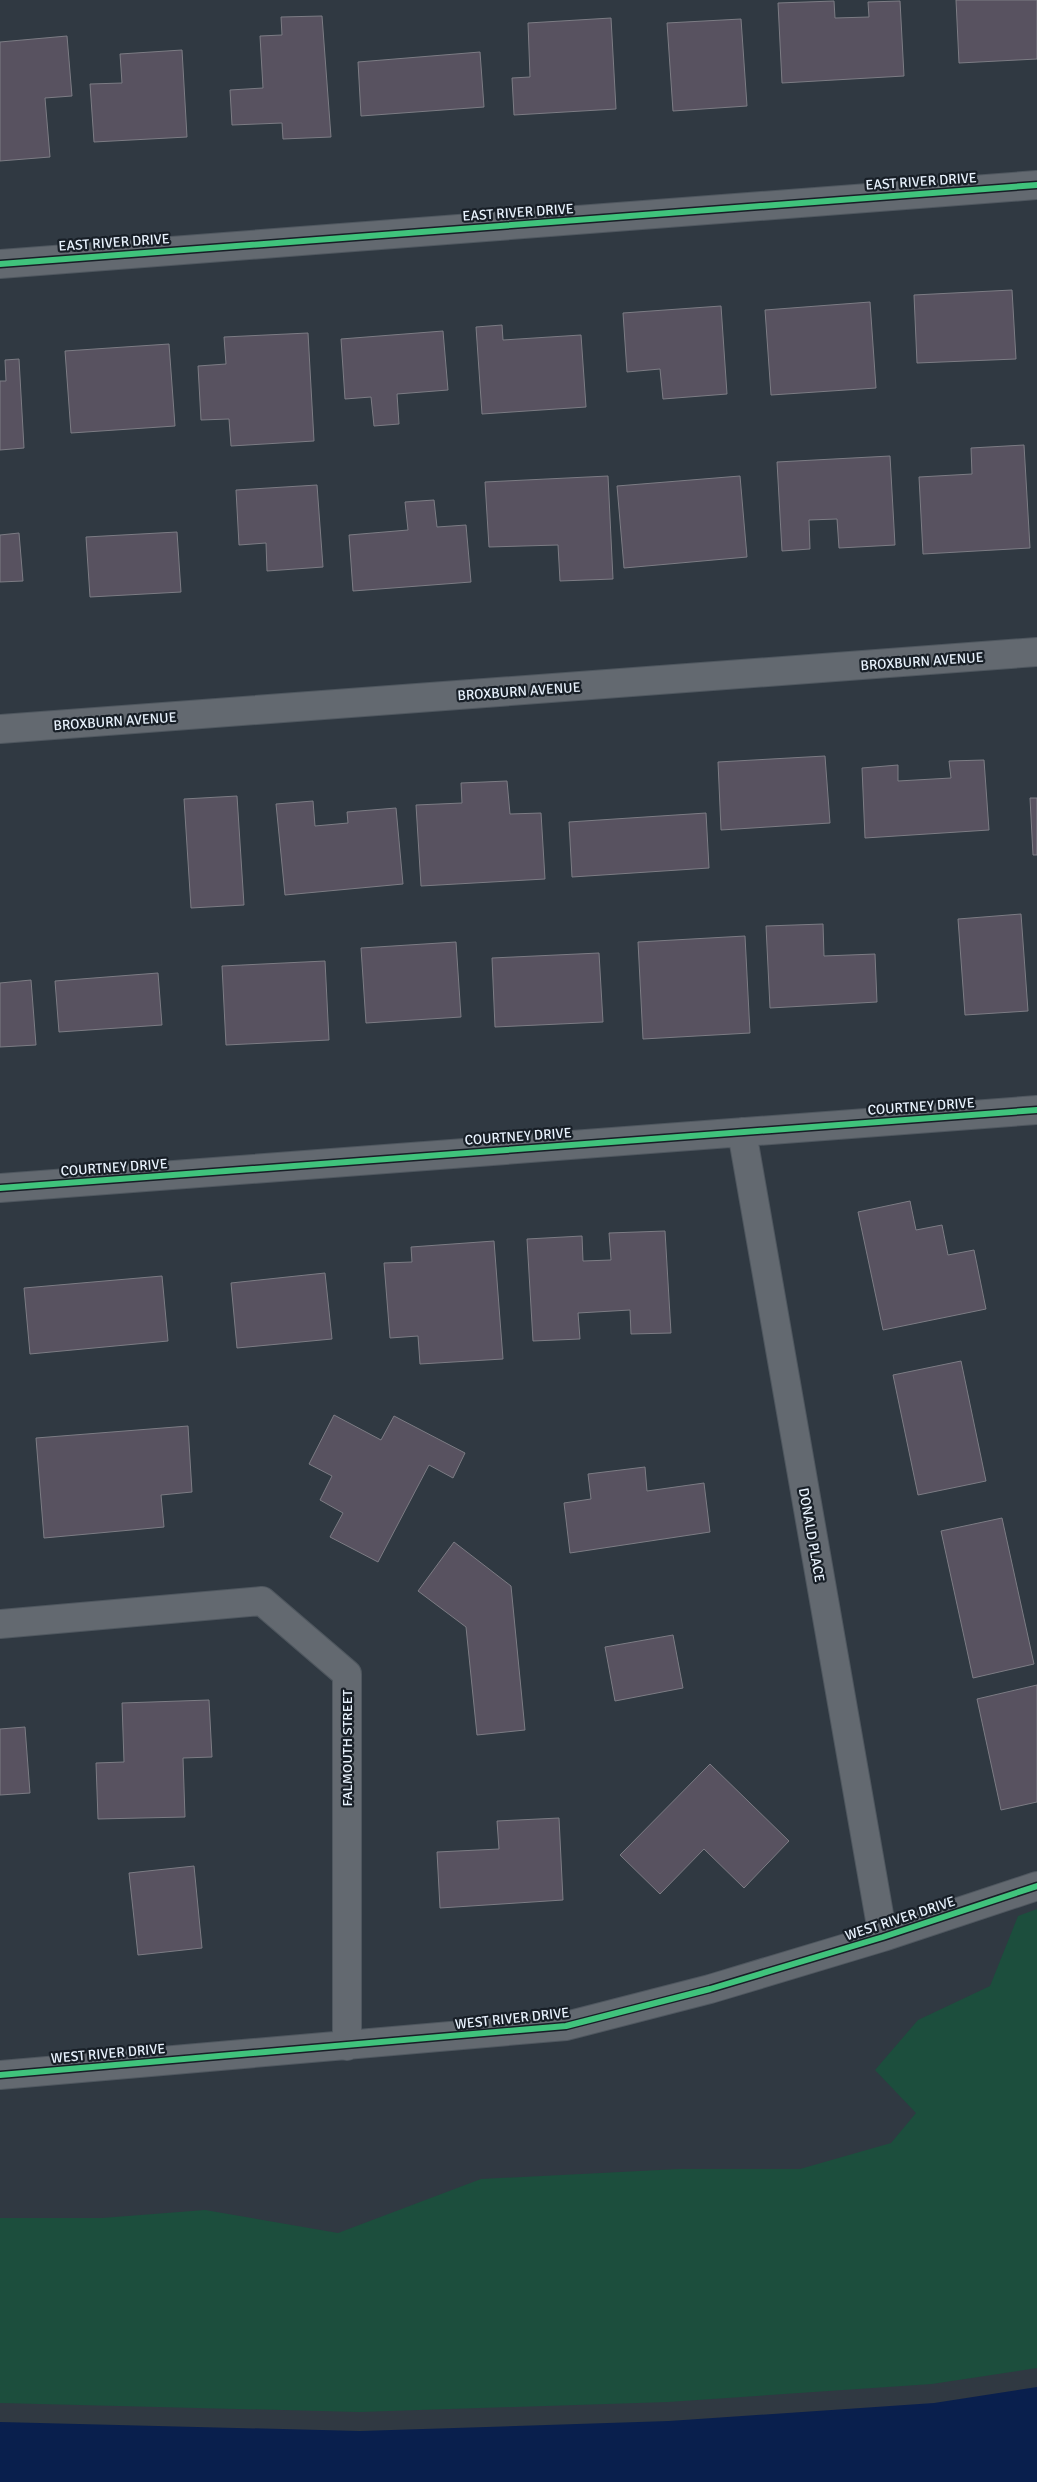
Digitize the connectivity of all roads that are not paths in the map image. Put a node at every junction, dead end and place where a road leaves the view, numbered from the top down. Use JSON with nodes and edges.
{"nodes":[{"id":1,"x":1037,"y":185,"type":"edge"},
{"id":2,"x":0,"y":264,"type":"edge"},
{"id":3,"x":1037,"y":652,"type":"edge"},
{"id":4,"x":0,"y":729,"type":"edge"},
{"id":5,"x":1037,"y":1110,"type":"edge"},
{"id":6,"x":742,"y":1132,"type":"junction"},
{"id":7,"x":0,"y":1188,"type":"edge"},
{"id":8,"x":0,"y":1624,"type":"edge"},
{"id":9,"x":1037,"y":1886,"type":"edge"},
{"id":10,"x":883,"y":1937,"type":"junction"},
{"id":11,"x":347,"y":2046,"type":"junction"},
{"id":12,"x":0,"y":2075,"type":"edge"}],
"edges":[{"from":1,"to":2,"type":"street","name":"EAST RIVER DRIVE"},
{"from":3,"to":4,"type":"street","name":"BROXBURN AVENUE"},
{"from":5,"to":6,"type":"street","name":"COURTNEY DRIVE"},
{"from":6,"to":7,"type":"street","name":"COURTNEY DRIVE"},
{"from":6,"to":10,"type":"street","name":"DONALD PLACE"},
{"from":8,"to":11,"type":"street","name":"FALMOUTH STREET"},
{"from":9,"to":10,"type":"street","name":"WEST RIVER DRIVE"},
{"from":10,"to":11,"type":"street","name":"WEST RIVER DRIVE"},
{"from":11,"to":12,"type":"street","name":"WEST RIVER DRIVE"}]}
